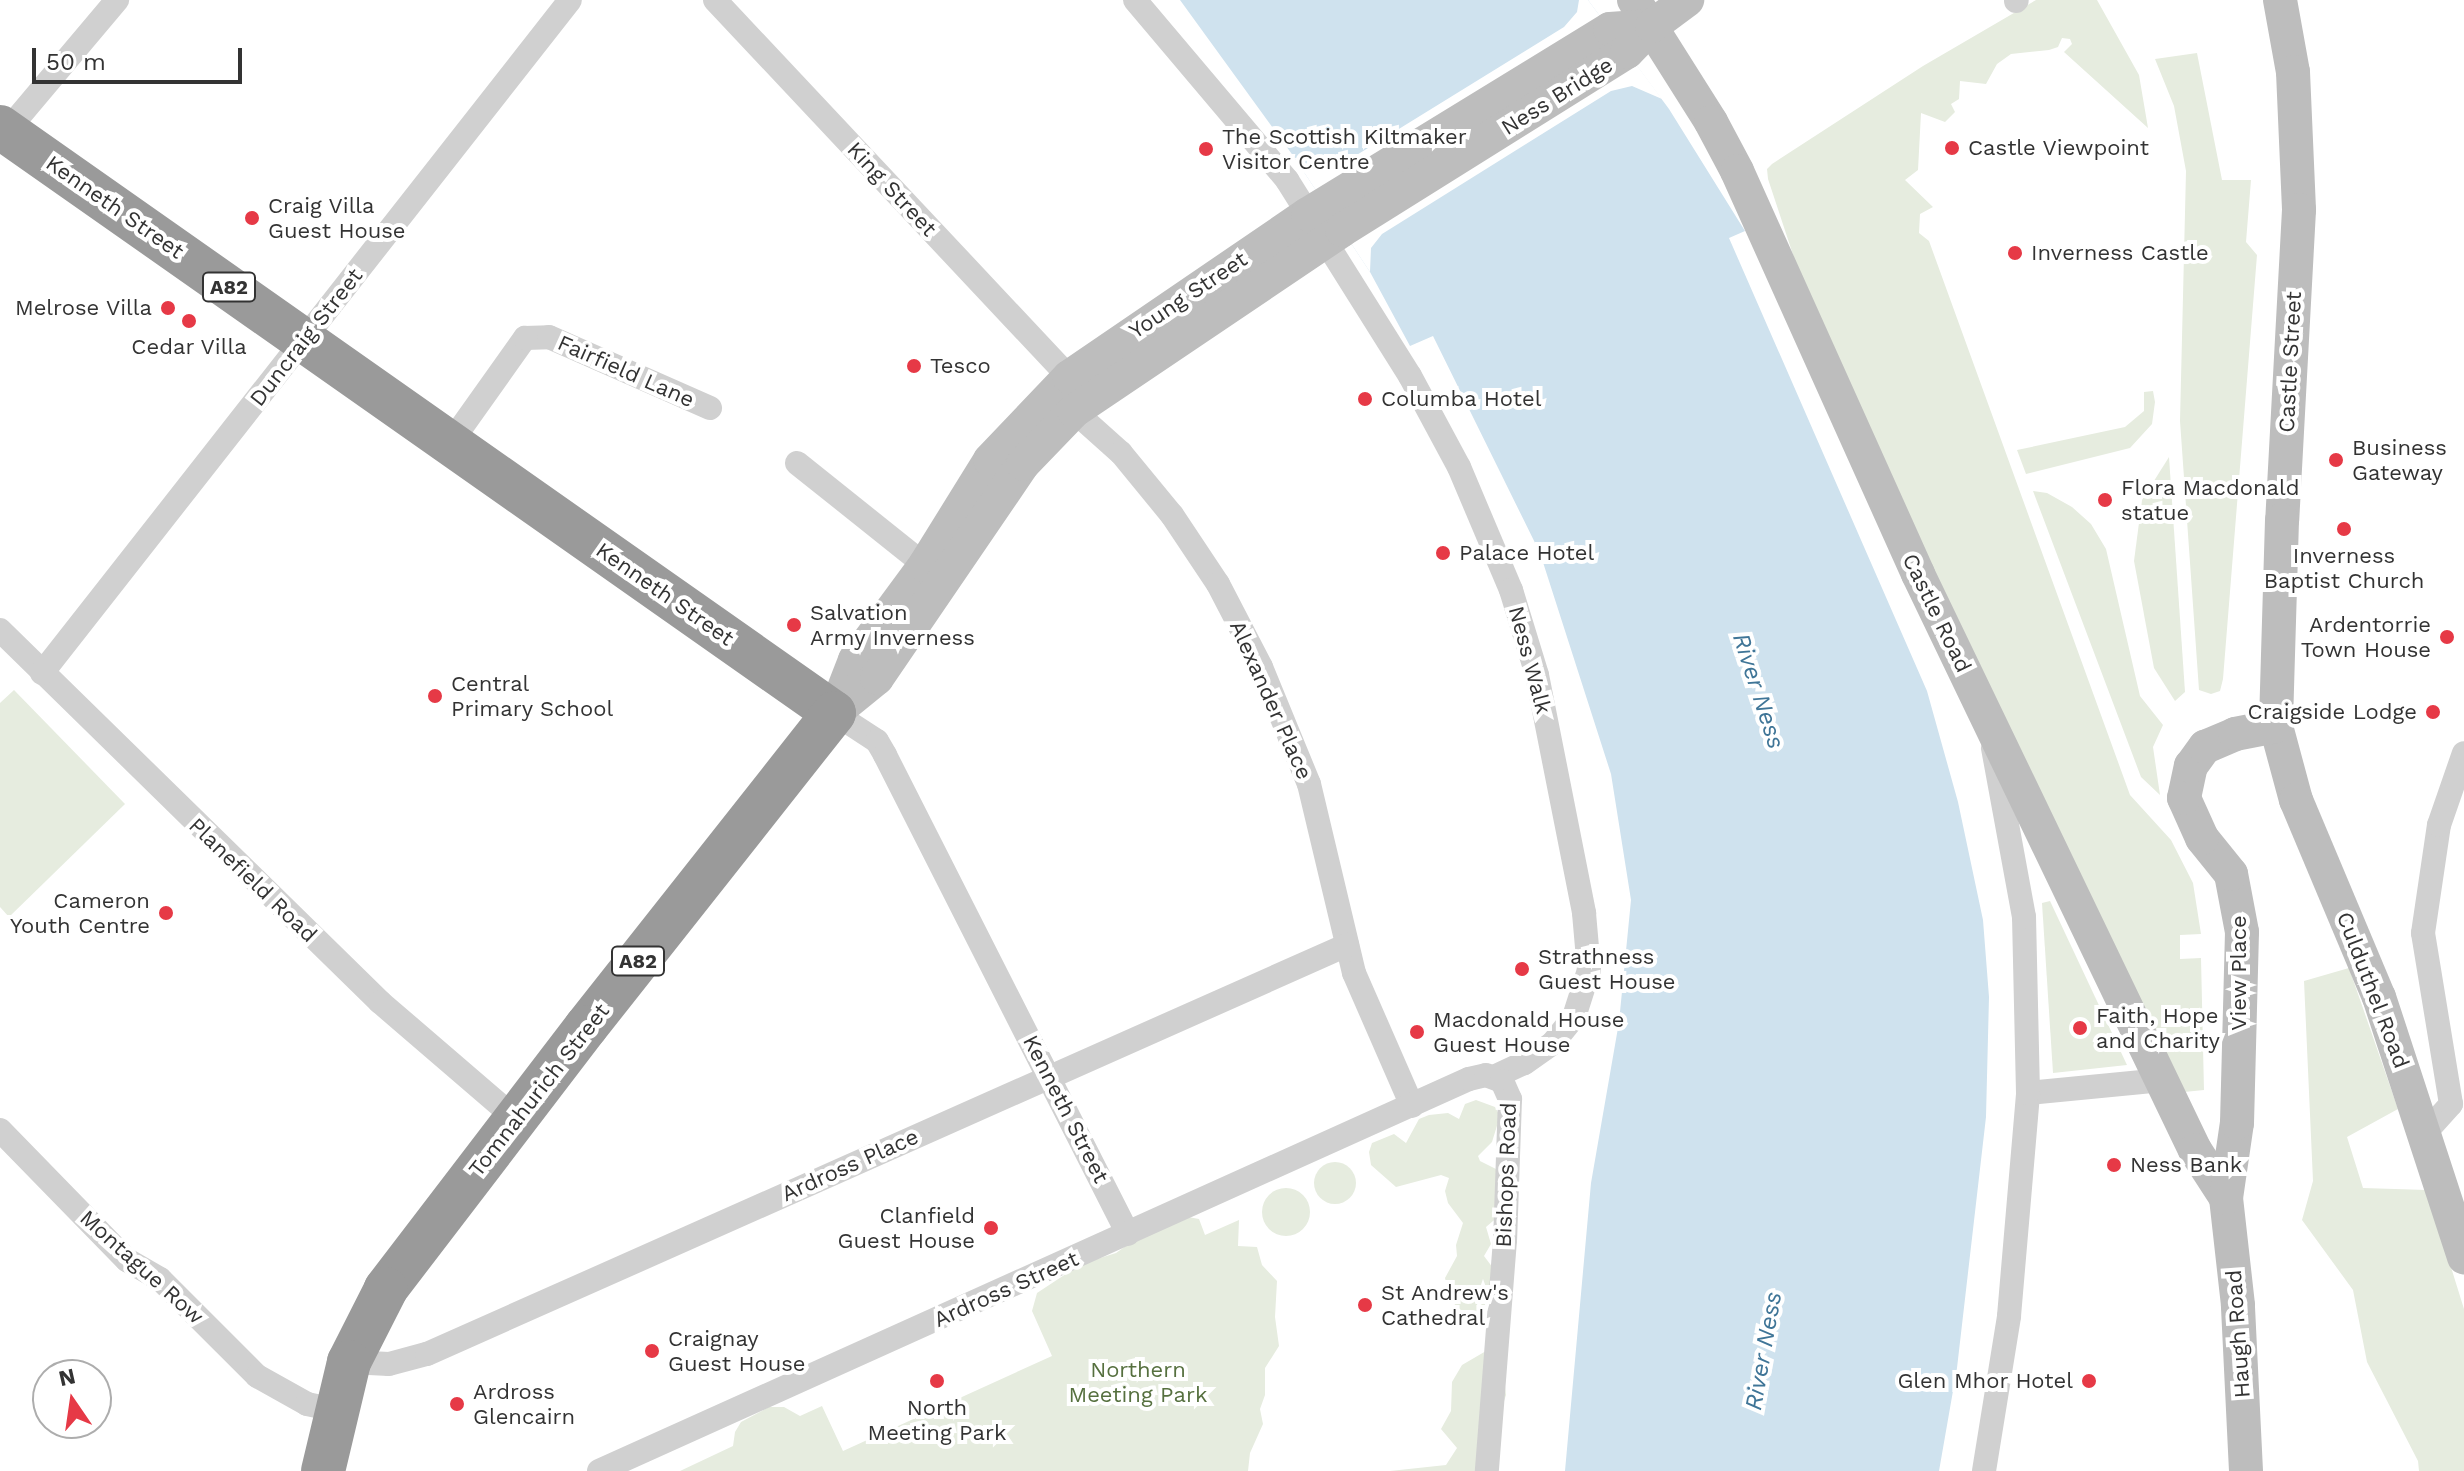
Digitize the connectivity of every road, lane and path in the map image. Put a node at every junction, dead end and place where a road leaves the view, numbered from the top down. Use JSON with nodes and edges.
{"nodes":[{"id":1,"x":117,"y":0,"type":"edge"},
{"id":2,"x":570,"y":0,"type":"edge"},
{"id":3,"x":715,"y":0,"type":"edge"},
{"id":4,"x":1135,"y":0,"type":"edge"},
{"id":5,"x":1687,"y":0,"type":"edge"},
{"id":6,"x":2280,"y":0,"type":"edge"},
{"id":7,"x":1643,"y":13,"type":"edge"},
{"id":8,"x":2,"y":133,"type":"edge"},
{"id":9,"x":1325,"y":223,"type":"junction"},
{"id":10,"x":304,"y":340,"type":"junction"},
{"id":11,"x":1071,"y":396,"type":"junction"},
{"id":12,"x":710,"y":408,"type":"dead end"},
{"id":13,"x":451,"y":442,"type":"junction"},
{"id":14,"x":797,"y":463,"type":"dead end"},
{"id":15,"x":925,"y":565,"type":"junction"},
{"id":16,"x":0,"y":630,"type":"edge"},
{"id":17,"x":42,"y":673,"type":"junction"},
{"id":18,"x":834,"y":713,"type":"junction"},
{"id":19,"x":1986,"y":715,"type":"junction"},
{"id":20,"x":2276,"y":726,"type":"junction"},
{"id":21,"x":2464,"y":753,"type":"edge"},
{"id":22,"x":1347,"y":945,"type":"junction"},
{"id":23,"x":1050,"y":1076,"type":"junction"},
{"id":24,"x":1494,"y":1077,"type":"junction"},
{"id":25,"x":2162,"y":1080,"type":"junction"},
{"id":26,"x":2028,"y":1093,"type":"junction"},
{"id":27,"x":1412,"y":1106,"type":"junction"},
{"id":28,"x":516,"y":1119,"type":"junction"},
{"id":29,"x":0,"y":1130,"type":"edge"},
{"id":30,"x":2428,"y":1144,"type":"junction"},
{"id":31,"x":2464,"y":1172,"type":"edge"},
{"id":32,"x":2226,"y":1198,"type":"junction"},
{"id":33,"x":1128,"y":1234,"type":"junction"},
{"id":34,"x":2464,"y":1257,"type":"edge"},
{"id":35,"x":349,"y":1362,"type":"junction"},
{"id":36,"x":336,"y":1410,"type":"junction"},
{"id":37,"x":323,"y":1471,"type":"edge"},
{"id":38,"x":599,"y":1471,"type":"edge"},
{"id":39,"x":1487,"y":1471,"type":"edge"},
{"id":40,"x":1984,"y":1471,"type":"edge"},
{"id":41,"x":2246,"y":1471,"type":"edge"}],
"edges":[{"from":1,"to":8,"type":"street"},
{"from":2,"to":10,"type":"street","name":"Duncraig Street"},
{"from":3,"to":11,"type":"street","name":"King Street"},
{"from":4,"to":9,"type":"street","name":"Ness Walk"},
{"from":5,"to":7,"type":"main road"},
{"from":6,"to":20,"type":"main road","name":"Castle Street"},
{"from":7,"to":9,"type":"main road","name":"Ness Bridge"},
{"from":7,"to":19,"type":"main road","name":"Castle Road"},
{"from":8,"to":10,"type":"highway","name":"Kenneth Street","number":"A82"},
{"from":9,"to":11,"type":"main road","name":"Young Street"},
{"from":9,"to":24,"type":"street","name":"Ness Walk"},
{"from":10,"to":13,"type":"highway","name":"Kenneth Street","number":"A82"},
{"from":10,"to":17,"type":"street","name":"Duncraig Street"},
{"from":11,"to":15,"type":"main road","name":"Tomnahurich Street"},
{"from":11,"to":18,"type":"main road","name":"Tomnahurich Street"},
{"from":11,"to":22,"type":"street","name":"Alexander Place"},
{"from":12,"to":13,"type":"street","name":"Fairfield Lane"},
{"from":13,"to":18,"type":"highway","name":"Kenneth Street","number":"A82"},
{"from":14,"to":15,"type":"street"},
{"from":15,"to":18,"type":"main road","name":"Tomnahurich Street"},
{"from":16,"to":17,"type":"street","name":"Planefield Road"},
{"from":17,"to":28,"type":"street","name":"Planefield Road"},
{"from":18,"to":23,"type":"street","name":"Kenneth Street"},
{"from":18,"to":28,"type":"highway","name":"Tomnahurich Street","number":"A82"},
{"from":19,"to":25,"type":"main road","name":"Castle Road"},
{"from":19,"to":26,"type":"street"},
{"from":20,"to":30,"type":"main road","name":"Culduthel Road"},
{"from":20,"to":32,"type":"main road","name":"View Place"},
{"from":21,"to":30,"type":"street"},
{"from":22,"to":23,"type":"street","name":"Ardross Place"},
{"from":22,"to":27,"type":"street","name":"Alexander Place"},
{"from":23,"to":33,"type":"street","name":"Kenneth Street"},
{"from":23,"to":35,"type":"street","name":"Ardross Place"},
{"from":24,"to":27,"type":"street","name":"Ness Walk"},
{"from":24,"to":39,"type":"street","name":"Bishops Road"},
{"from":25,"to":26,"type":"street"},
{"from":25,"to":32,"type":"main road","name":"Castle Road"},
{"from":26,"to":40,"type":"street"},
{"from":27,"to":33,"type":"street","name":"Ardross Street"},
{"from":28,"to":35,"type":"highway","name":"Tomnahurich Street","number":"A82"},
{"from":29,"to":36,"type":"street","name":"Montague Row"},
{"from":30,"to":31,"type":"main road"},
{"from":30,"to":34,"type":"main road","name":"Culduthel Road"},
{"from":32,"to":41,"type":"main road","name":"Haugh Road"},
{"from":33,"to":38,"type":"street","name":"Ardross Street"},
{"from":35,"to":36,"type":"highway","name":"Tomnahurich Street","number":"A82"},
{"from":36,"to":37,"type":"highway","number":"A82"}]}
